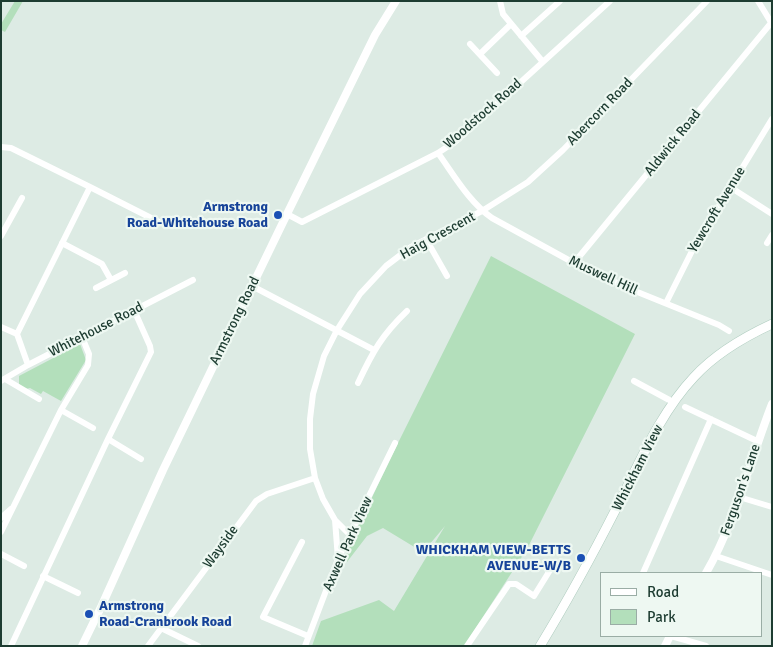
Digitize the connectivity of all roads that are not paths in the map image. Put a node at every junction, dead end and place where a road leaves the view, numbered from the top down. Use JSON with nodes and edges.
{"nodes":[{"id":1,"x":396,"y":1,"type":"edge"},
{"id":2,"x":500,"y":1,"type":"edge"},
{"id":3,"x":560,"y":1,"type":"edge"},
{"id":4,"x":610,"y":1,"type":"edge"},
{"id":5,"x":707,"y":1,"type":"edge"},
{"id":6,"x":758,"y":1,"type":"edge"},
{"id":7,"x":511,"y":24,"type":"junction"},
{"id":8,"x":771,"y":24,"type":"edge"},
{"id":9,"x":522,"y":36,"type":"junction"},
{"id":10,"x":470,"y":44,"type":"dead end"},
{"id":11,"x":480,"y":54,"type":"junction"},
{"id":12,"x":544,"y":62,"type":"junction"},
{"id":13,"x":497,"y":73,"type":"dead end"},
{"id":14,"x":772,"y":119,"type":"edge"},
{"id":15,"x":1,"y":147,"type":"edge"},
{"id":16,"x":438,"y":153,"type":"junction"},
{"id":17,"x":90,"y":187,"type":"junction"},
{"id":18,"x":730,"y":187,"type":"junction"},
{"id":19,"x":22,"y":198,"type":"dead end"},
{"id":20,"x":482,"y":211,"type":"junction"},
{"id":21,"x":286,"y":214,"type":"junction"},
{"id":22,"x":772,"y":214,"type":"edge"},
{"id":23,"x":158,"y":222,"type":"dead end"},
{"id":24,"x":772,"y":235,"type":"edge"},
{"id":25,"x":1,"y":236,"type":"edge"},
{"id":26,"x":426,"y":239,"type":"junction"},
{"id":27,"x":62,"y":243,"type":"junction"},
{"id":28,"x":767,"y":243,"type":"dead end"},
{"id":29,"x":574,"y":263,"type":"junction"},
{"id":30,"x":125,"y":273,"type":"dead end"},
{"id":31,"x":447,"y":276,"type":"dead end"},
{"id":32,"x":111,"y":280,"type":"junction"},
{"id":33,"x":193,"y":280,"type":"dead end"},
{"id":34,"x":252,"y":286,"type":"junction"},
{"id":35,"x":96,"y":288,"type":"dead end"},
{"id":36,"x":666,"y":303,"type":"junction"},
{"id":37,"x":134,"y":310,"type":"junction"},
{"id":38,"x":406,"y":310,"type":"dead end"},
{"id":39,"x":772,"y":324,"type":"edge"},
{"id":40,"x":1,"y":327,"type":"edge"},
{"id":41,"x":337,"y":330,"type":"junction"},
{"id":42,"x":729,"y":331,"type":"dead end"},
{"id":43,"x":17,"y":334,"type":"junction"},
{"id":44,"x":82,"y":337,"type":"junction"},
{"id":45,"x":374,"y":350,"type":"junction"},
{"id":46,"x":28,"y":365,"type":"junction"},
{"id":47,"x":3,"y":380,"type":"edge"},
{"id":48,"x":634,"y":381,"type":"dead end"},
{"id":49,"x":358,"y":383,"type":"dead end"},
{"id":50,"x":40,"y":399,"type":"dead end"},
{"id":51,"x":673,"y":402,"type":"junction"},
{"id":52,"x":772,"y":404,"type":"edge"},
{"id":53,"x":685,"y":407,"type":"dead end"},
{"id":54,"x":62,"y":410,"type":"junction"},
{"id":55,"x":711,"y":419,"type":"junction"},
{"id":56,"x":93,"y":428,"type":"dead end"},
{"id":57,"x":109,"y":437,"type":"junction"},
{"id":58,"x":757,"y":441,"type":"junction"},
{"id":59,"x":395,"y":443,"type":"dead end"},
{"id":60,"x":142,"y":459,"type":"dead end"},
{"id":61,"x":315,"y":478,"type":"junction"},
{"id":62,"x":739,"y":497,"type":"junction"},
{"id":63,"x":15,"y":505,"type":"junction"},
{"id":64,"x":772,"y":507,"type":"edge"},
{"id":65,"x":1,"y":518,"type":"edge"},
{"id":66,"x":336,"y":520,"type":"junction"},
{"id":67,"x":1,"y":532,"type":"edge"},
{"id":68,"x":350,"y":535,"type":"junction"},
{"id":69,"x":302,"y":542,"type":"dead end"},
{"id":70,"x":1,"y":554,"type":"edge"},
{"id":71,"x":716,"y":556,"type":"junction"},
{"id":72,"x":338,"y":559,"type":"junction"},
{"id":73,"x":24,"y":566,"type":"dead end"},
{"id":74,"x":552,"y":567,"type":"dead end"},
{"id":75,"x":643,"y":572,"type":"edge"},
{"id":76,"x":707,"y":572,"type":"edge"},
{"id":77,"x":772,"y":575,"type":"edge"},
{"id":78,"x":43,"y":576,"type":"junction"},
{"id":79,"x":78,"y":593,"type":"dead end"},
{"id":80,"x":161,"y":628,"type":"junction"},
{"id":81,"x":308,"y":636,"type":"junction"},
{"id":82,"x":674,"y":637,"type":"edge"},
{"id":83,"x":11,"y":646,"type":"edge"},
{"id":84,"x":82,"y":646,"type":"edge"},
{"id":85,"x":148,"y":646,"type":"edge"},
{"id":86,"x":198,"y":646,"type":"edge"},
{"id":87,"x":305,"y":646,"type":"edge"},
{"id":88,"x":467,"y":646,"type":"edge"},
{"id":89,"x":540,"y":646,"type":"edge"},
{"id":90,"x":706,"y":646,"type":"edge"}],
"edges":[{"from":1,"to":21,"type":"street","name":"Armstrong Road"},
{"from":2,"to":7,"type":"street"},
{"from":3,"to":9,"type":"street"},
{"from":4,"to":12,"type":"street","name":"Woodstock Road"},
{"from":5,"to":20,"type":"street","name":"Abercorn Road"},
{"from":6,"to":8,"type":"street"},
{"from":7,"to":9,"type":"street"},
{"from":7,"to":11,"type":"street"},
{"from":8,"to":29,"type":"street","name":"Aldwick Road"},
{"from":9,"to":12,"type":"street"},
{"from":10,"to":11,"type":"street"},
{"from":11,"to":13,"type":"street"},
{"from":12,"to":16,"type":"street","name":"Woodstock Road"},
{"from":14,"to":18,"type":"street","name":"Yewcroft Avenue"},
{"from":15,"to":17,"type":"street"},
{"from":16,"to":20,"type":"street"},
{"from":16,"to":21,"type":"street","name":"Woodstock Road"},
{"from":17,"to":23,"type":"street"},
{"from":17,"to":27,"type":"street"},
{"from":18,"to":22,"type":"street"},
{"from":18,"to":36,"type":"street","name":"Yewcroft Avenue"},
{"from":19,"to":25,"type":"street"},
{"from":20,"to":26,"type":"street","name":"Haig Crescent"},
{"from":20,"to":29,"type":"street","name":"Muswell Hill"},
{"from":21,"to":34,"type":"street","name":"Armstrong Road"},
{"from":24,"to":28,"type":"street"},
{"from":26,"to":31,"type":"street"},
{"from":26,"to":41,"type":"street","name":"Haig Crescent"},
{"from":27,"to":32,"type":"street"},
{"from":27,"to":43,"type":"street"},
{"from":29,"to":36,"type":"street","name":"Muswell Hill"},
{"from":30,"to":32,"type":"street"},
{"from":32,"to":35,"type":"street"},
{"from":33,"to":37,"type":"street","name":"Whitehouse Road"},
{"from":34,"to":41,"type":"street"},
{"from":34,"to":84,"type":"street","name":"Armstrong Road"},
{"from":36,"to":42,"type":"street","name":"Muswell Hill"},
{"from":37,"to":44,"type":"street","name":"Whitehouse Road"},
{"from":37,"to":57,"type":"street"},
{"from":38,"to":45,"type":"street"},
{"from":39,"to":51,"type":"main road","name":"Whickham View"},
{"from":40,"to":43,"type":"street"},
{"from":41,"to":45,"type":"street"},
{"from":41,"to":61,"type":"street","name":"Haig Crescent"},
{"from":43,"to":46,"type":"street"},
{"from":44,"to":46,"type":"street","name":"Whitehouse Road"},
{"from":44,"to":54,"type":"street"},
{"from":45,"to":49,"type":"street"},
{"from":46,"to":47,"type":"street","name":"Whitehouse Road"},
{"from":47,"to":50,"type":"street"},
{"from":48,"to":51,"type":"street"},
{"from":51,"to":89,"type":"main road","name":"Whickham View"},
{"from":52,"to":58,"type":"street","name":"Ferguson's Lane"},
{"from":53,"to":55,"type":"street"},
{"from":54,"to":56,"type":"street"},
{"from":54,"to":63,"type":"street"},
{"from":55,"to":58,"type":"street"},
{"from":55,"to":75,"type":"street"},
{"from":57,"to":60,"type":"street"},
{"from":57,"to":78,"type":"street"},
{"from":58,"to":62,"type":"street","name":"Ferguson's Lane"},
{"from":59,"to":68,"type":"street","name":"Axwell Park View"},
{"from":61,"to":66,"type":"street","name":"Haig Crescent"},
{"from":61,"to":80,"type":"street","name":"Wayside"},
{"from":62,"to":64,"type":"street"},
{"from":62,"to":71,"type":"street","name":"Ferguson's Lane"},
{"from":63,"to":65,"type":"street"},
{"from":63,"to":67,"type":"street"},
{"from":66,"to":68,"type":"street"},
{"from":66,"to":72,"type":"street","name":"Haig Crescent"},
{"from":68,"to":72,"type":"street","name":"Axwell Park View"},
{"from":69,"to":81,"type":"street"},
{"from":70,"to":73,"type":"street"},
{"from":71,"to":76,"type":"street","name":"Ferguson's Lane"},
{"from":71,"to":77,"type":"street"},
{"from":72,"to":81,"type":"street","name":"Axwell Park View"},
{"from":74,"to":88,"type":"street"},
{"from":78,"to":79,"type":"street"},
{"from":78,"to":83,"type":"street"},
{"from":80,"to":85,"type":"street","name":"Wayside"},
{"from":80,"to":86,"type":"street"},
{"from":81,"to":87,"type":"street","name":"Axwell Park View"},
{"from":82,"to":90,"type":"street"}]}
